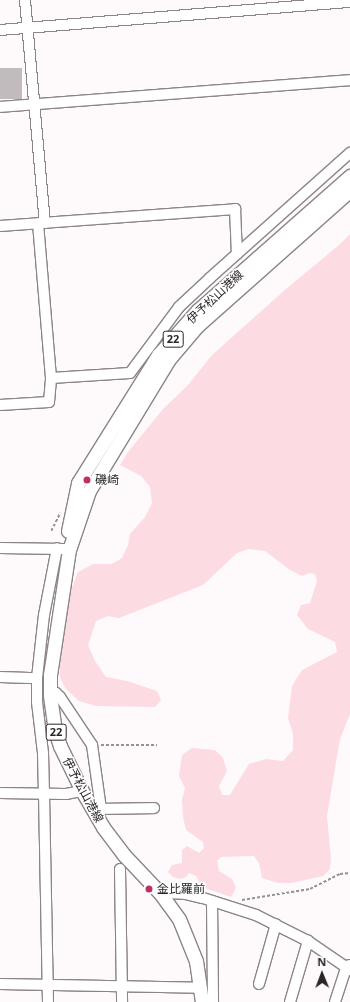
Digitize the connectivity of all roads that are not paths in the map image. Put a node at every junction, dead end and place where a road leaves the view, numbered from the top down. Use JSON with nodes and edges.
{"nodes":[{"id":1,"x":25,"y":0,"type":"edge"},
{"id":2,"x":350,"y":2,"type":"edge"},
{"id":3,"x":28,"y":27,"type":"junction"},
{"id":4,"x":0,"y":30,"type":"edge"},
{"id":5,"x":350,"y":80,"type":"edge"},
{"id":6,"x":35,"y":104,"type":"junction"},
{"id":7,"x":0,"y":107,"type":"edge"},
{"id":8,"x":350,"y":153,"type":"edge"},
{"id":9,"x":350,"y":176,"type":"edge"},
{"id":10,"x":350,"y":190,"type":"edge"},
{"id":11,"x":42,"y":223,"type":"junction"},
{"id":12,"x":0,"y":226,"type":"edge"},
{"id":13,"x":237,"y":254,"type":"junction"},
{"id":14,"x":51,"y":378,"type":"junction"},
{"id":15,"x":0,"y":405,"type":"edge"},
{"id":16,"x":0,"y":548,"type":"edge"},
{"id":17,"x":63,"y":549,"type":"junction"},
{"id":18,"x":0,"y":677,"type":"edge"},
{"id":19,"x":37,"y":678,"type":"junction"},
{"id":20,"x":50,"y":692,"type":"junction"},
{"id":21,"x":81,"y":789,"type":"junction"},
{"id":22,"x":0,"y":793,"type":"edge"},
{"id":23,"x":44,"y":794,"type":"junction"},
{"id":24,"x":154,"y":808,"type":"dead end"},
{"id":25,"x":98,"y":811,"type":"junction"},
{"id":26,"x":120,"y":869,"type":"dead end"},
{"id":27,"x":160,"y":893,"type":"junction"},
{"id":28,"x":212,"y":901,"type":"junction"},
{"id":29,"x":276,"y":924,"type":"junction"},
{"id":30,"x":308,"y":941,"type":"junction"},
{"id":31,"x":349,"y":967,"type":"edge"},
{"id":32,"x":212,"y":973,"type":"junction"},
{"id":33,"x":200,"y":982,"type":"junction"},
{"id":34,"x":0,"y":984,"type":"edge"},
{"id":35,"x":260,"y":984,"type":"dead end"},
{"id":36,"x":48,"y":985,"type":"junction"},
{"id":37,"x":122,"y":986,"type":"junction"},
{"id":38,"x":48,"y":1002,"type":"edge"},
{"id":39,"x":122,"y":1002,"type":"edge"},
{"id":40,"x":202,"y":1002,"type":"edge"},
{"id":41,"x":212,"y":1002,"type":"edge"},
{"id":42,"x":290,"y":1002,"type":"edge"},
{"id":43,"x":335,"y":1002,"type":"edge"}],
"edges":[{"from":1,"to":3,"type":"street"},
{"from":2,"to":3,"type":"street"},
{"from":3,"to":4,"type":"street"},
{"from":3,"to":6,"type":"street"},
{"from":5,"to":6,"type":"street"},
{"from":6,"to":7,"type":"street"},
{"from":6,"to":11,"type":"street"},
{"from":8,"to":13,"type":"street"},
{"from":9,"to":17,"type":"main road","name":"伊予松山港線","number":"22"},
{"from":10,"to":17,"type":"main road","name":"伊予松山港線","number":"22"},
{"from":11,"to":12,"type":"street"},
{"from":11,"to":13,"type":"street"},
{"from":11,"to":14,"type":"street"},
{"from":13,"to":14,"type":"street"},
{"from":14,"to":15,"type":"street"},
{"from":16,"to":17,"type":"street"},
{"from":17,"to":19,"type":"street"},
{"from":17,"to":20,"type":"main road","name":"伊予松山港線","number":"22"},
{"from":18,"to":19,"type":"street"},
{"from":19,"to":23,"type":"street"},
{"from":20,"to":21,"type":"main road","name":"伊予松山港線","number":"22"},
{"from":20,"to":25,"type":"street"},
{"from":21,"to":23,"type":"street"},
{"from":21,"to":25,"type":"main road","name":"伊予松山港線","number":"22"},
{"from":22,"to":23,"type":"street"},
{"from":23,"to":36,"type":"street"},
{"from":24,"to":25,"type":"street"},
{"from":25,"to":27,"type":"main road","name":"伊予松山港線","number":"22"},
{"from":26,"to":37,"type":"street"},
{"from":27,"to":28,"type":"street"},
{"from":27,"to":33,"type":"main road","name":"伊予松山港線","number":"22"},
{"from":28,"to":29,"type":"street"},
{"from":28,"to":32,"type":"street"},
{"from":29,"to":30,"type":"street"},
{"from":29,"to":35,"type":"street"},
{"from":30,"to":31,"type":"street"},
{"from":30,"to":42,"type":"street"},
{"from":31,"to":43,"type":"street"},
{"from":32,"to":33,"type":"street"},
{"from":32,"to":41,"type":"street"},
{"from":33,"to":37,"type":"street"},
{"from":33,"to":40,"type":"main road","name":"伊予松山港線","number":"22"},
{"from":34,"to":36,"type":"street"},
{"from":36,"to":37,"type":"street"},
{"from":36,"to":38,"type":"street"},
{"from":37,"to":39,"type":"street"}]}
